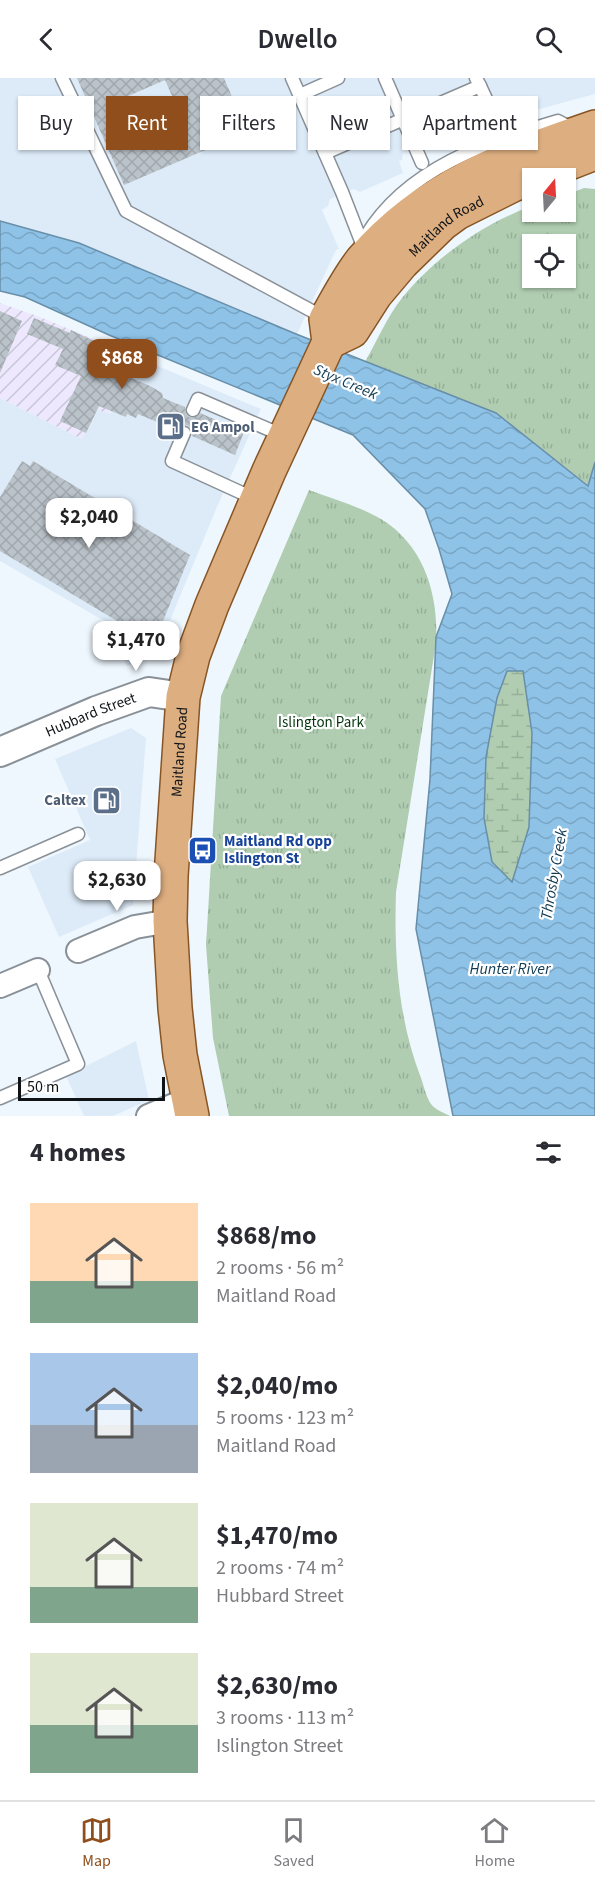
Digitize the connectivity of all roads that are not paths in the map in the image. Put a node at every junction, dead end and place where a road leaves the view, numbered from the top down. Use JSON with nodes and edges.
{"nodes":[{"id":1,"x":62,"y":78,"type":"edge"},
{"id":2,"x":292,"y":78,"type":"edge"},
{"id":3,"x":338,"y":78,"type":"edge"},
{"id":4,"x":385,"y":78,"type":"edge"},
{"id":5,"x":478,"y":82,"type":"edge"},
{"id":6,"x":300,"y":95,"type":"junction"},
{"id":7,"x":450,"y":96,"type":"edge"},
{"id":8,"x":485,"y":96,"type":"edge"},
{"id":9,"x":402,"y":117,"type":"edge"},
{"id":10,"x":402,"y":119,"type":"edge"},
{"id":11,"x":589,"y":137,"type":"edge"},
{"id":12,"x":417,"y":150,"type":"edge"},
{"id":13,"x":325,"y":153,"type":"junction"},
{"id":14,"x":423,"y":163,"type":"dead end"},
{"id":15,"x":555,"y":168,"type":"edge"},
{"id":16,"x":576,"y":171,"type":"edge"},
{"id":17,"x":595,"y":171,"type":"edge"},
{"id":18,"x":522,"y":182,"type":"edge"},
{"id":19,"x":363,"y":253,"type":"junction"},
{"id":20,"x":327,"y":331,"type":"junction"},
{"id":21,"x":193,"y":411,"type":"dead end"},
{"id":22,"x":291,"y":424,"type":"junction"},
{"id":23,"x":184,"y":433,"type":"dead end"},
{"id":24,"x":256,"y":500,"type":"junction"},
{"id":25,"x":183,"y":697,"type":"junction"},
{"id":26,"x":0,"y":752,"type":"edge"},
{"id":27,"x":78,"y":834,"type":"dead end"},
{"id":28,"x":0,"y":868,"type":"edge"},
{"id":29,"x":170,"y":921,"type":"junction"},
{"id":30,"x":78,"y":951,"type":"dead end"},
{"id":31,"x":38,"y":970,"type":"joint"},
{"id":32,"x":0,"y":986,"type":"edge"},
{"id":33,"x":0,"y":1098,"type":"edge"},
{"id":34,"x":190,"y":1108,"type":"edge"},
{"id":35,"x":148,"y":1116,"type":"edge"}],
"edges":[{"from":1,"to":20,"type":"lane"},
{"from":2,"to":6,"type":"lane"},
{"from":3,"to":6,"type":"lane"},
{"from":4,"to":9,"type":"lane"},
{"from":5,"to":7,"type":"lane"},
{"from":5,"to":8,"type":"lane"},
{"from":6,"to":13,"type":"lane"},
{"from":10,"to":13,"type":"lane"},
{"from":11,"to":15,"type":"main road","name":"Maitland Road"},
{"from":11,"to":19,"type":"main road","name":"Maitland Road"},
{"from":12,"to":14,"type":"lane"},
{"from":13,"to":19,"type":"lane"},
{"from":16,"to":17,"type":"street"},
{"from":18,"to":20,"type":"main road","name":"Maitland Road"},
{"from":19,"to":20,"type":"main road","name":"Maitland Road"},
{"from":20,"to":22,"type":"main road","name":"Maitland Road"},
{"from":21,"to":22,"type":"lane"},
{"from":22,"to":24,"type":"main road","name":"Maitland Road"},
{"from":23,"to":24,"type":"lane"},
{"from":24,"to":25,"type":"main road","name":"Maitland Road"},
{"from":25,"to":26,"type":"street","name":"Hubbard Street"},
{"from":25,"to":29,"type":"main road","name":"Maitland Road"},
{"from":27,"to":28,"type":"lane"},
{"from":29,"to":30,"type":"street"},
{"from":29,"to":34,"type":"main road","name":"Maitland Road"},
{"from":31,"to":32,"type":"street"},
{"from":31,"to":33,"type":"lane"},
{"from":34,"to":35,"type":"street"}]}
